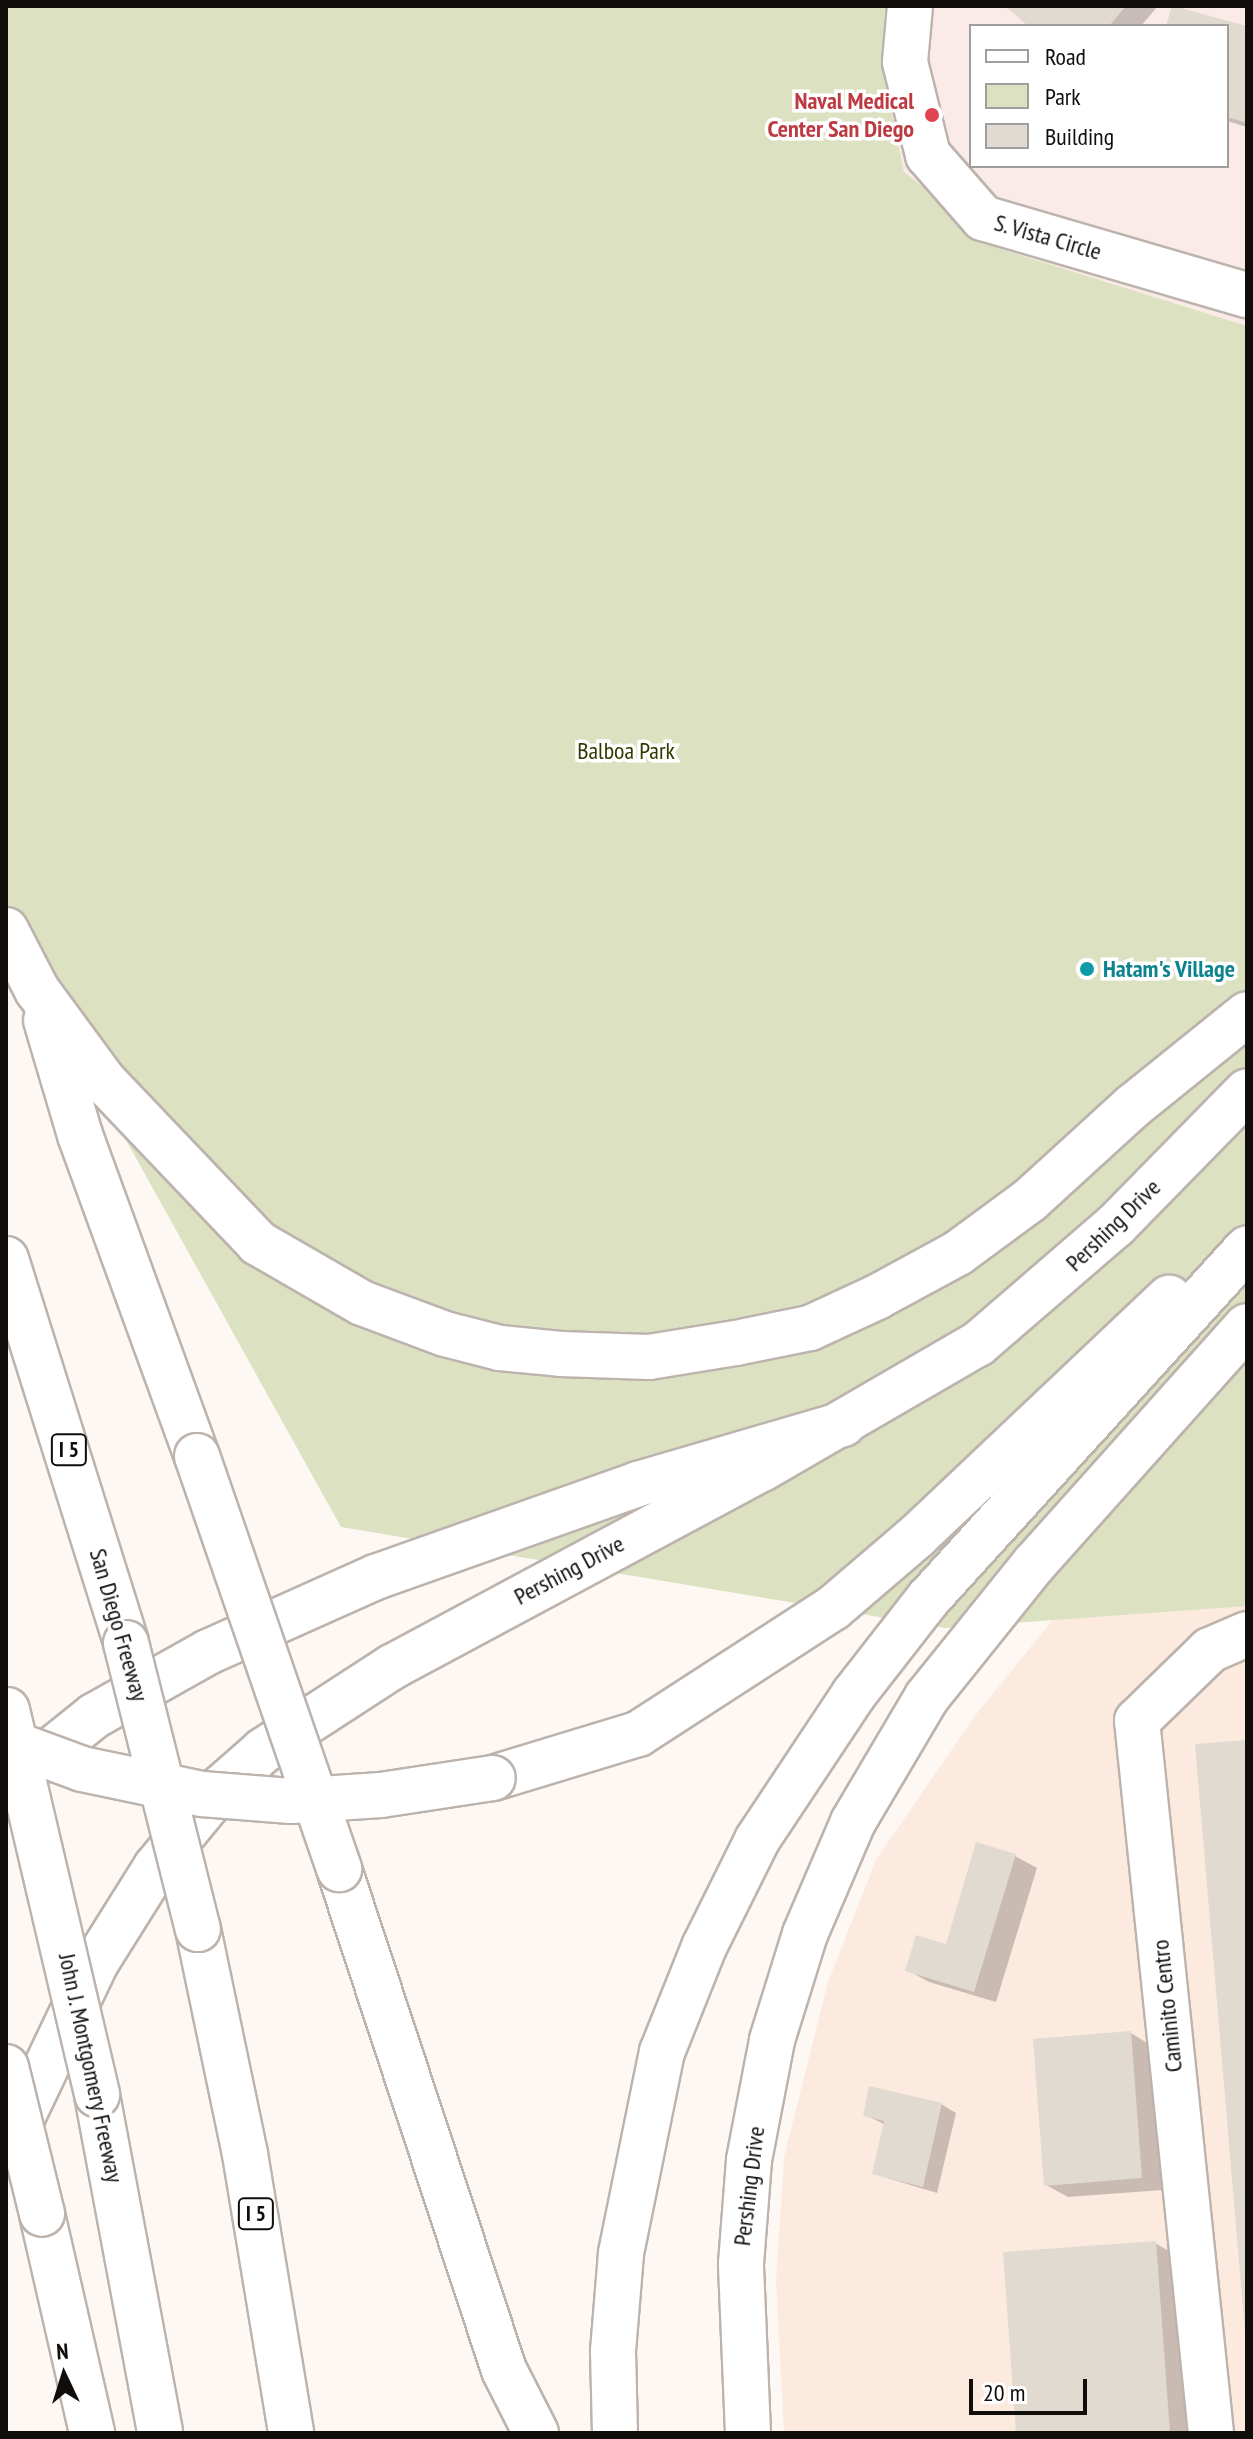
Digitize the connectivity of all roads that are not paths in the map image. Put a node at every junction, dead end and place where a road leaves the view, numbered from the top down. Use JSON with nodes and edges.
{"nodes":[{"id":1,"x":910,"y":6,"type":"edge"},
{"id":2,"x":1247,"y":295,"type":"edge"},
{"id":3,"x":6,"y":930,"type":"edge"},
{"id":4,"x":37,"y":990,"type":"junction"},
{"id":5,"x":1247,"y":1014,"type":"edge"},
{"id":6,"x":1247,"y":1091,"type":"edge"},
{"id":7,"x":1247,"y":1222,"type":"edge"},
{"id":8,"x":1247,"y":1248,"type":"edge"},
{"id":9,"x":6,"y":1259,"type":"edge"},
{"id":10,"x":1247,"y":1326,"type":"edge"},
{"id":11,"x":843,"y":1424,"type":"junction"},
{"id":12,"x":1247,"y":1634,"type":"edge"},
{"id":13,"x":6,"y":1709,"type":"edge"},
{"id":14,"x":6,"y":1741,"type":"edge"},
{"id":15,"x":6,"y":1788,"type":"edge"},
{"id":16,"x":6,"y":2067,"type":"edge"},
{"id":17,"x":6,"y":2153,"type":"edge"},
{"id":18,"x":92,"y":2433,"type":"edge"},
{"id":19,"x":160,"y":2433,"type":"edge"},
{"id":20,"x":291,"y":2433,"type":"edge"},
{"id":21,"x":536,"y":2433,"type":"edge"},
{"id":22,"x":615,"y":2433,"type":"edge"},
{"id":23,"x":748,"y":2433,"type":"edge"},
{"id":24,"x":1211,"y":2433,"type":"edge"}],
"edges":[{"from":1,"to":2,"type":"main road","name":"S. Vista Circle"},
{"from":3,"to":4,"type":"main road"},
{"from":4,"to":5,"type":"main road"},
{"from":4,"to":21,"type":"main road","bridge":true},
{"from":6,"to":11,"type":"main road","name":"Pershing Drive"},
{"from":7,"to":14,"type":"main road","bridge":true},
{"from":8,"to":22,"type":"main road"},
{"from":9,"to":20,"type":"main road","name":"San Diego Freeway","number":"I 5","bridge":true},
{"from":10,"to":23,"type":"main road","name":"Pershing Drive"},
{"from":11,"to":15,"type":"main road"},
{"from":11,"to":17,"type":"main road","name":"Pershing Drive"},
{"from":12,"to":24,"type":"main road","name":"Caminito Centro"},
{"from":13,"to":19,"type":"main road","name":"John J. Montgomery Freeway","bridge":true},
{"from":16,"to":18,"type":"main road","bridge":true}]}
